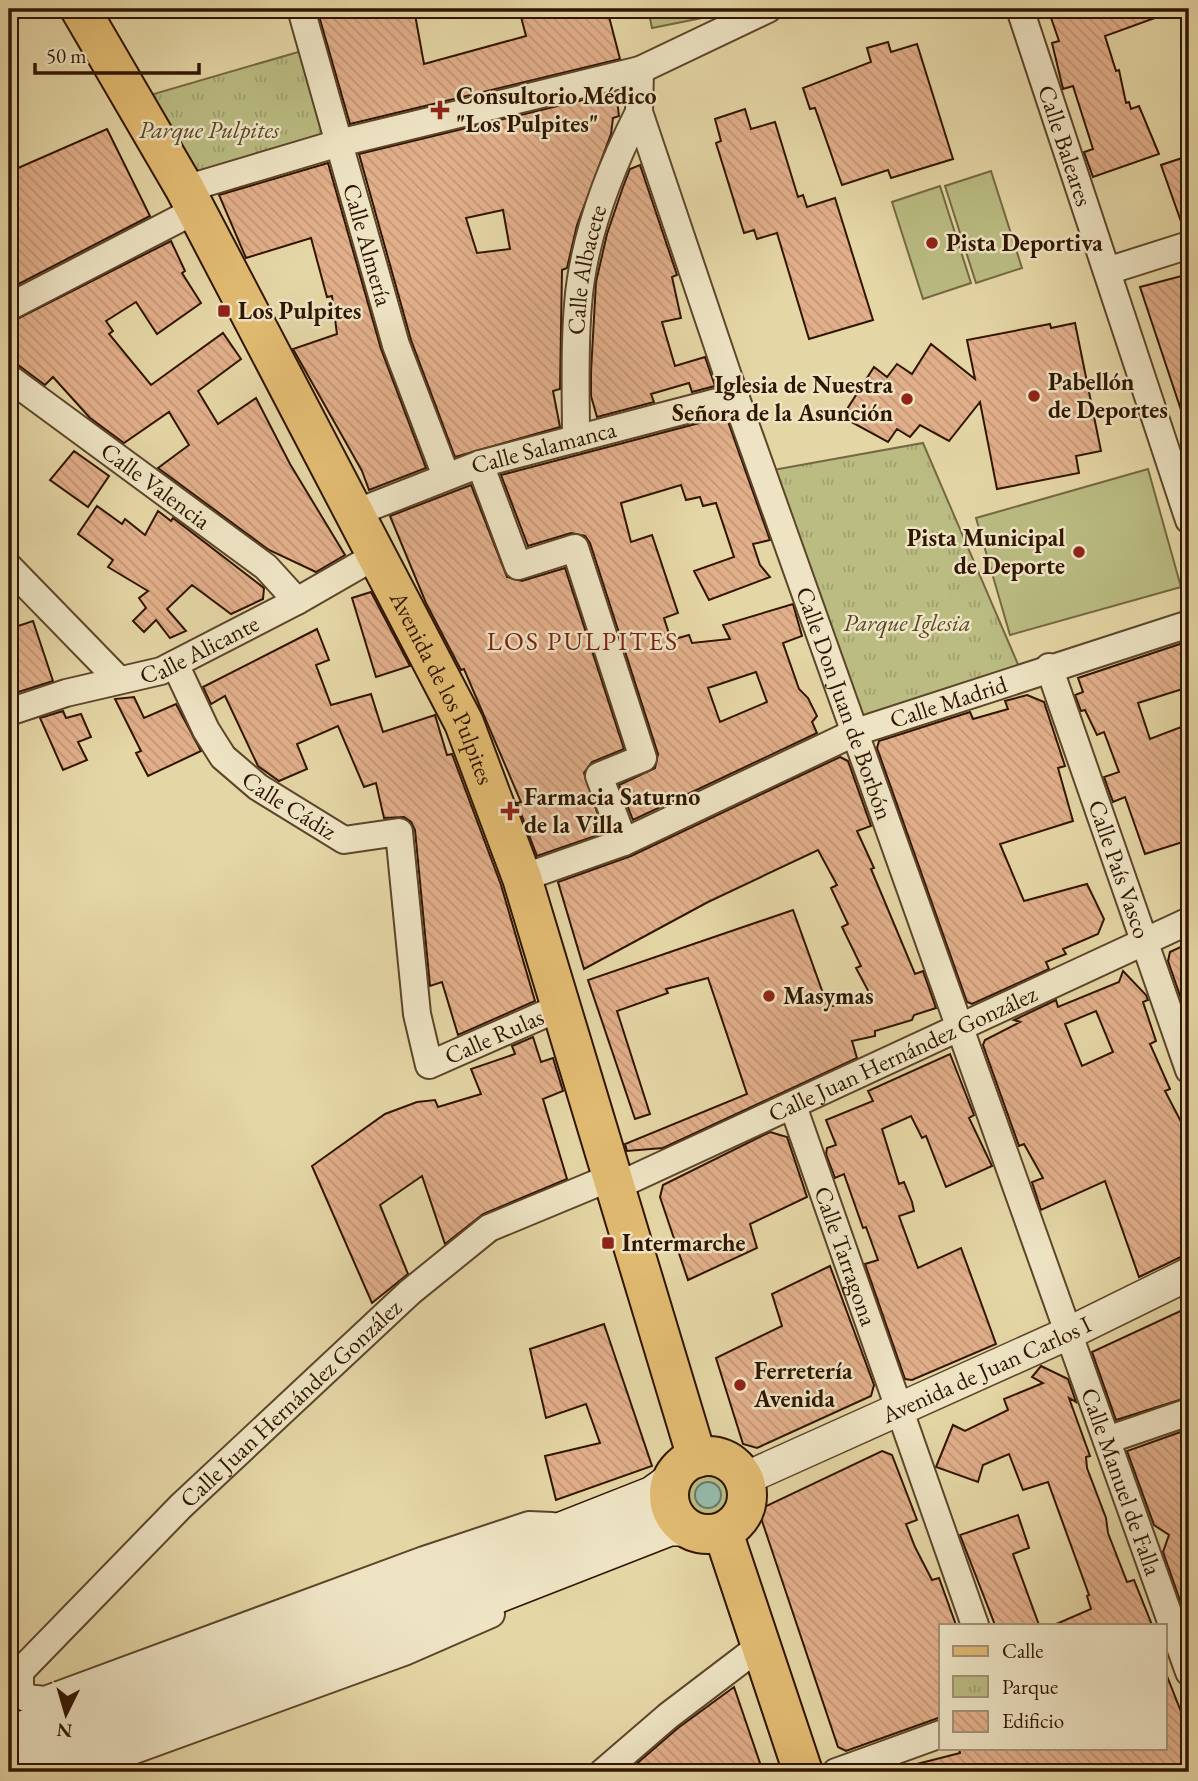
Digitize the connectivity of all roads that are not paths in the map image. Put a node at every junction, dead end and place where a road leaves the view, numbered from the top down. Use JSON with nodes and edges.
{"nodes":[{"id":1,"x":80,"y":9,"type":"edge"},
{"id":2,"x":301,"y":9,"type":"edge"},
{"id":3,"x":768,"y":9,"type":"edge"},
{"id":4,"x":1020,"y":9,"type":"edge"},
{"id":5,"x":640,"y":70,"type":"junction"},
{"id":6,"x":639,"y":112,"type":"junction"},
{"id":7,"x":339,"y":143,"type":"junction"},
{"id":8,"x":190,"y":199,"type":"junction"},
{"id":9,"x":1189,"y":244,"type":"edge"},
{"id":10,"x":1107,"y":271,"type":"junction"},
{"id":11,"x":9,"y":307,"type":"edge"},
{"id":12,"x":9,"y":378,"type":"edge"},
{"id":13,"x":736,"y":397,"type":"junction"},
{"id":14,"x":576,"y":439,"type":"junction"},
{"id":15,"x":480,"y":464,"type":"junction"},
{"id":16,"x":446,"y":476,"type":"junction"},
{"id":17,"x":355,"y":513,"type":"junction"},
{"id":18,"x":1189,"y":520,"type":"edge"},
{"id":19,"x":377,"y":555,"type":"junction"},
{"id":20,"x":9,"y":567,"type":"edge"},
{"id":21,"x":297,"y":601,"type":"junction"},
{"id":22,"x":1189,"y":624,"type":"edge"},
{"id":23,"x":174,"y":664,"type":"junction"},
{"id":24,"x":1049,"y":667,"type":"junction"},
{"id":25,"x":119,"y":680,"type":"junction"},
{"id":26,"x":9,"y":712,"type":"edge"},
{"id":27,"x":856,"y":732,"type":"junction"},
{"id":28,"x":624,"y":842,"type":"junction"},
{"id":29,"x":522,"y":878,"type":"junction"},
{"id":30,"x":1189,"y":921,"type":"edge"},
{"id":31,"x":1145,"y":943,"type":"junction"},
{"id":32,"x":561,"y":1007,"type":"junction"},
{"id":33,"x":960,"y":1028,"type":"junction"},
{"id":34,"x":429,"y":1065,"type":"joint"},
{"id":35,"x":1189,"y":1070,"type":"edge"},
{"id":36,"x":793,"y":1106,"type":"junction"},
{"id":37,"x":614,"y":1182,"type":"junction"},
{"id":38,"x":1189,"y":1274,"type":"edge"},
{"id":39,"x":1071,"y":1332,"type":"junction"},
{"id":40,"x":899,"y":1407,"type":"junction"},
{"id":41,"x":1189,"y":1412,"type":"edge"},
{"id":42,"x":1107,"y":1440,"type":"junction"},
{"id":43,"x":684,"y":1470,"type":"junction"},
{"id":44,"x":744,"y":1479,"type":"junction"},
{"id":45,"x":684,"y":1527,"type":"junction"},
{"id":46,"x":723,"y":1532,"type":"junction"},
{"id":47,"x":577,"y":1543,"type":"junction"},
{"id":48,"x":975,"y":1624,"type":"edge"},
{"id":49,"x":1178,"y":1644,"type":"edge"},
{"id":50,"x":760,"y":1646,"type":"junction"},
{"id":51,"x":1189,"y":1672,"type":"edge"},
{"id":52,"x":15,"y":1678,"type":"edge"},
{"id":53,"x":45,"y":1700,"type":"junction"},
{"id":54,"x":9,"y":1713,"type":"edge"},
{"id":55,"x":9,"y":1735,"type":"edge"},
{"id":56,"x":939,"y":1735,"type":"edge"},
{"id":57,"x":905,"y":1760,"type":"edge"},
{"id":58,"x":9,"y":1772,"type":"edge"},
{"id":59,"x":74,"y":1772,"type":"edge"},
{"id":60,"x":603,"y":1772,"type":"edge"},
{"id":61,"x":803,"y":1772,"type":"edge"},
{"id":62,"x":836,"y":1772,"type":"edge"}],
"edges":[{"from":1,"to":8,"type":"main road","name":"Avenida de los Pulpites"},
{"from":2,"to":7,"type":"street","name":"Calle Almería"},
{"from":3,"to":5,"type":"street"},
{"from":4,"to":10,"type":"street","name":"Calle Baleares"},
{"from":5,"to":6,"type":"street","name":"Calle Don Juan de Borbón"},
{"from":5,"to":7,"type":"street"},
{"from":6,"to":13,"type":"street","name":"Calle Don Juan de Borbón"},
{"from":6,"to":14,"type":"street","name":"Calle Albacete"},
{"from":7,"to":8,"type":"street"},
{"from":7,"to":16,"type":"street","name":"Calle Almería"},
{"from":8,"to":11,"type":"street"},
{"from":8,"to":17,"type":"main road","name":"Avenida de los Pulpites"},
{"from":9,"to":10,"type":"street"},
{"from":10,"to":18,"type":"street","name":"Calle Baleares"},
{"from":12,"to":21,"type":"street","name":"Calle Valencia"},
{"from":13,"to":14,"type":"street","name":"Calle Salamanca"},
{"from":13,"to":27,"type":"street","name":"Calle Don Juan de Borbón"},
{"from":14,"to":15,"type":"street","name":"Calle Salamanca"},
{"from":15,"to":16,"type":"street","name":"Calle Salamanca"},
{"from":15,"to":28,"type":"street"},
{"from":16,"to":17,"type":"street","name":"Calle Salamanca"},
{"from":17,"to":19,"type":"main road","name":"Avenida de los Pulpites"},
{"from":19,"to":21,"type":"street","name":"Calle Alicante"},
{"from":19,"to":29,"type":"main road","name":"Avenida de los Pulpites"},
{"from":20,"to":25,"type":"street"},
{"from":21,"to":23,"type":"street","name":"Calle Alicante"},
{"from":22,"to":24,"type":"street","name":"Calle Madrid"},
{"from":23,"to":25,"type":"street","name":"Calle Alicante"},
{"from":23,"to":34,"type":"street","name":"Calle Cádiz"},
{"from":24,"to":27,"type":"street","name":"Calle Madrid"},
{"from":24,"to":31,"type":"street","name":"Calle País Vasco"},
{"from":25,"to":26,"type":"street","name":"Calle Alicante"},
{"from":27,"to":28,"type":"street","name":"Calle Madrid"},
{"from":27,"to":33,"type":"street","name":"Calle Don Juan de Borbón"},
{"from":28,"to":29,"type":"street","name":"Calle Madrid"},
{"from":29,"to":32,"type":"main road","name":"Avenida de los Pulpites"},
{"from":30,"to":31,"type":"street","name":"Calle Juan Hernández González"},
{"from":31,"to":33,"type":"street","name":"Calle Juan Hernández González"},
{"from":31,"to":35,"type":"street","name":"Calle País Vasco"},
{"from":32,"to":34,"type":"street","name":"Calle Rulas"},
{"from":32,"to":37,"type":"main road","name":"Avenida de los Pulpites"},
{"from":33,"to":36,"type":"street","name":"Calle Juan Hernández González"},
{"from":33,"to":39,"type":"street","name":"Calle Don Juan de Borbón"},
{"from":36,"to":37,"type":"street","name":"Calle Juan Hernández González"},
{"from":36,"to":40,"type":"street","name":"Calle Tarragona"},
{"from":37,"to":43,"type":"main road","name":"Avenida de los Pulpites"},
{"from":37,"to":52,"type":"street","name":"Calle Juan Hernández González"},
{"from":38,"to":39,"type":"street","name":"Avenida de Juan Carlos I"},
{"from":39,"to":40,"type":"street","name":"Avenida de Juan Carlos I"},
{"from":39,"to":42,"type":"street","name":"Calle Manuel de Falla"},
{"from":40,"to":44,"type":"street","name":"Avenida de Juan Carlos I"},
{"from":40,"to":48,"type":"street","name":"Calle Tarragona"},
{"from":41,"to":42,"type":"street"},
{"from":42,"to":49,"type":"street","name":"Calle Manuel de Falla"},
{"from":43,"to":44,"type":"main road"},
{"from":43,"to":45,"type":"main road"},
{"from":43,"to":47,"type":"main road"},
{"from":44,"to":46,"type":"main road"},
{"from":45,"to":46,"type":"main road"},
{"from":45,"to":47,"type":"main road"},
{"from":46,"to":50,"type":"main road"},
{"from":47,"to":53,"type":"street"},
{"from":47,"to":55,"type":"main road"},
{"from":47,"to":58,"type":"main road"},
{"from":47,"to":59,"type":"street"},
{"from":49,"to":51,"type":"street","name":"Calle Manuel de Falla"},
{"from":50,"to":60,"type":"street"},
{"from":50,"to":61,"type":"main road"},
{"from":52,"to":53,"type":"street"},
{"from":53,"to":54,"type":"street"},
{"from":56,"to":57,"type":"street"},
{"from":57,"to":62,"type":"street"}]}
